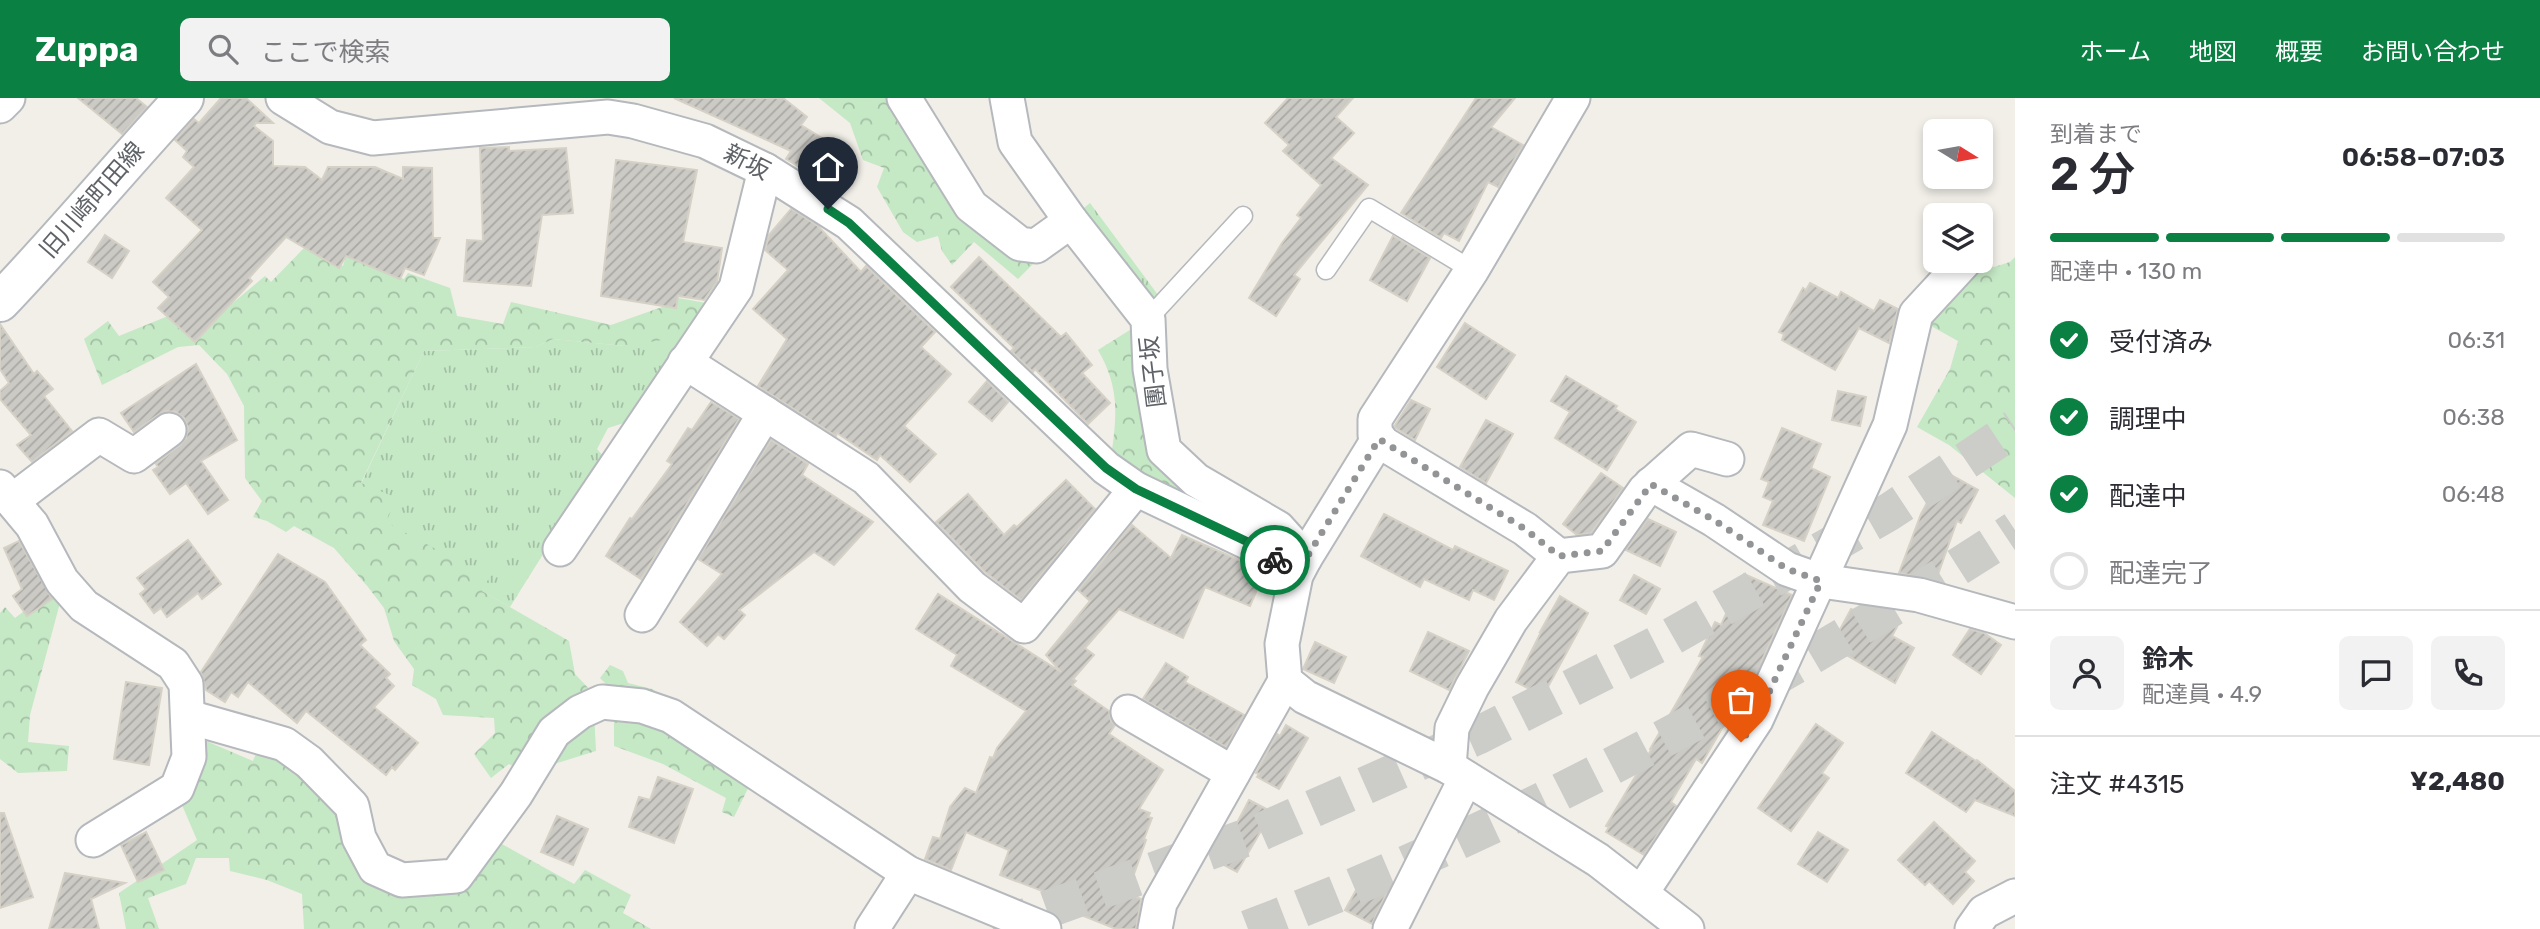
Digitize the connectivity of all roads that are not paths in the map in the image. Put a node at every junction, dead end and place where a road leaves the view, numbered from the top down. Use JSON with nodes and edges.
{"nodes":[{"id":1,"x":8,"y":98,"type":"edge"},
{"id":2,"x":184,"y":98,"type":"edge"},
{"id":3,"x":283,"y":98,"type":"edge"},
{"id":4,"x":904,"y":98,"type":"edge"},
{"id":5,"x":1007,"y":98,"type":"edge"},
{"id":6,"x":1573,"y":98,"type":"edge"},
{"id":7,"x":0,"y":106,"type":"edge"},
{"id":8,"x":639,"y":109,"type":"edge"},
{"id":9,"x":765,"y":170,"type":"junction"},
{"id":10,"x":1243,"y":216,"type":"dead end"},
{"id":11,"x":1070,"y":221,"type":"junction"},
{"id":12,"x":1326,"y":270,"type":"dead end"},
{"id":13,"x":1472,"y":270,"type":"junction"},
{"id":14,"x":1954,"y":273,"type":"edge"},
{"id":15,"x":0,"y":302,"type":"edge"},
{"id":16,"x":1148,"y":319,"type":"junction"},
{"id":17,"x":684,"y":362,"type":"junction"},
{"id":18,"x":765,"y":413,"type":"junction"},
{"id":19,"x":169,"y":430,"type":"dead end"},
{"id":20,"x":1379,"y":439,"type":"junction"},
{"id":21,"x":1727,"y":459,"type":"dead end"},
{"id":22,"x":1651,"y":484,"type":"junction"},
{"id":23,"x":1136,"y":489,"type":"junction"},
{"id":24,"x":6,"y":494,"type":"edge"},
{"id":25,"x":560,"y":549,"type":"dead end"},
{"id":26,"x":1559,"y":556,"type":"junction"},
{"id":27,"x":1301,"y":567,"type":"junction"},
{"id":28,"x":1821,"y":581,"type":"junction"},
{"id":29,"x":642,"y":615,"type":"dead end"},
{"id":30,"x":2015,"y":622,"type":"edge"},
{"id":31,"x":1285,"y":681,"type":"junction"},
{"id":32,"x":1128,"y":712,"type":"dead end"},
{"id":33,"x":189,"y":717,"type":"junction"},
{"id":34,"x":1457,"y":772,"type":"junction"},
{"id":35,"x":1233,"y":773,"type":"junction"},
{"id":36,"x":93,"y":840,"type":"dead end"},
{"id":37,"x":908,"y":873,"type":"junction"},
{"id":38,"x":1642,"y":892,"type":"junction"},
{"id":39,"x":2015,"y":896,"type":"edge"},
{"id":40,"x":872,"y":929,"type":"edge"},
{"id":41,"x":1044,"y":929,"type":"edge"},
{"id":42,"x":1155,"y":929,"type":"edge"},
{"id":43,"x":1390,"y":929,"type":"edge"},
{"id":44,"x":1687,"y":929,"type":"edge"},
{"id":45,"x":1972,"y":929,"type":"edge"}],
"edges":[{"from":1,"to":7,"type":"street"},
{"from":2,"to":15,"type":"main road","name":"旧川崎町田線"},
{"from":3,"to":8,"type":"street","name":"新坂"},
{"from":4,"to":11,"type":"street"},
{"from":5,"to":11,"type":"street","name":"團子坂"},
{"from":6,"to":13,"type":"street"},
{"from":8,"to":9,"type":"street","name":"新坂"},
{"from":9,"to":17,"type":"street"},
{"from":9,"to":23,"type":"street","name":"新坂"},
{"from":10,"to":16,"type":"lane"},
{"from":11,"to":16,"type":"street","name":"團子坂"},
{"from":12,"to":13,"type":"lane"},
{"from":13,"to":20,"type":"street"},
{"from":14,"to":28,"type":"street"},
{"from":16,"to":27,"type":"street","name":"團子坂"},
{"from":17,"to":18,"type":"street"},
{"from":17,"to":25,"type":"street"},
{"from":18,"to":23,"type":"street"},
{"from":18,"to":29,"type":"street"},
{"from":19,"to":24,"type":"street"},
{"from":20,"to":26,"type":"street"},
{"from":20,"to":27,"type":"street"},
{"from":21,"to":22,"type":"street"},
{"from":22,"to":26,"type":"street"},
{"from":22,"to":28,"type":"street"},
{"from":23,"to":27,"type":"street","name":"新坂"},
{"from":24,"to":33,"type":"street"},
{"from":26,"to":34,"type":"street"},
{"from":27,"to":31,"type":"street"},
{"from":28,"to":30,"type":"street"},
{"from":28,"to":38,"type":"street"},
{"from":31,"to":34,"type":"street"},
{"from":31,"to":35,"type":"street"},
{"from":32,"to":35,"type":"street"},
{"from":33,"to":36,"type":"street"},
{"from":33,"to":37,"type":"street"},
{"from":34,"to":38,"type":"street"},
{"from":34,"to":43,"type":"street"},
{"from":35,"to":42,"type":"street"},
{"from":37,"to":40,"type":"street"},
{"from":37,"to":41,"type":"street"},
{"from":38,"to":44,"type":"street"},
{"from":39,"to":45,"type":"street"}]}
